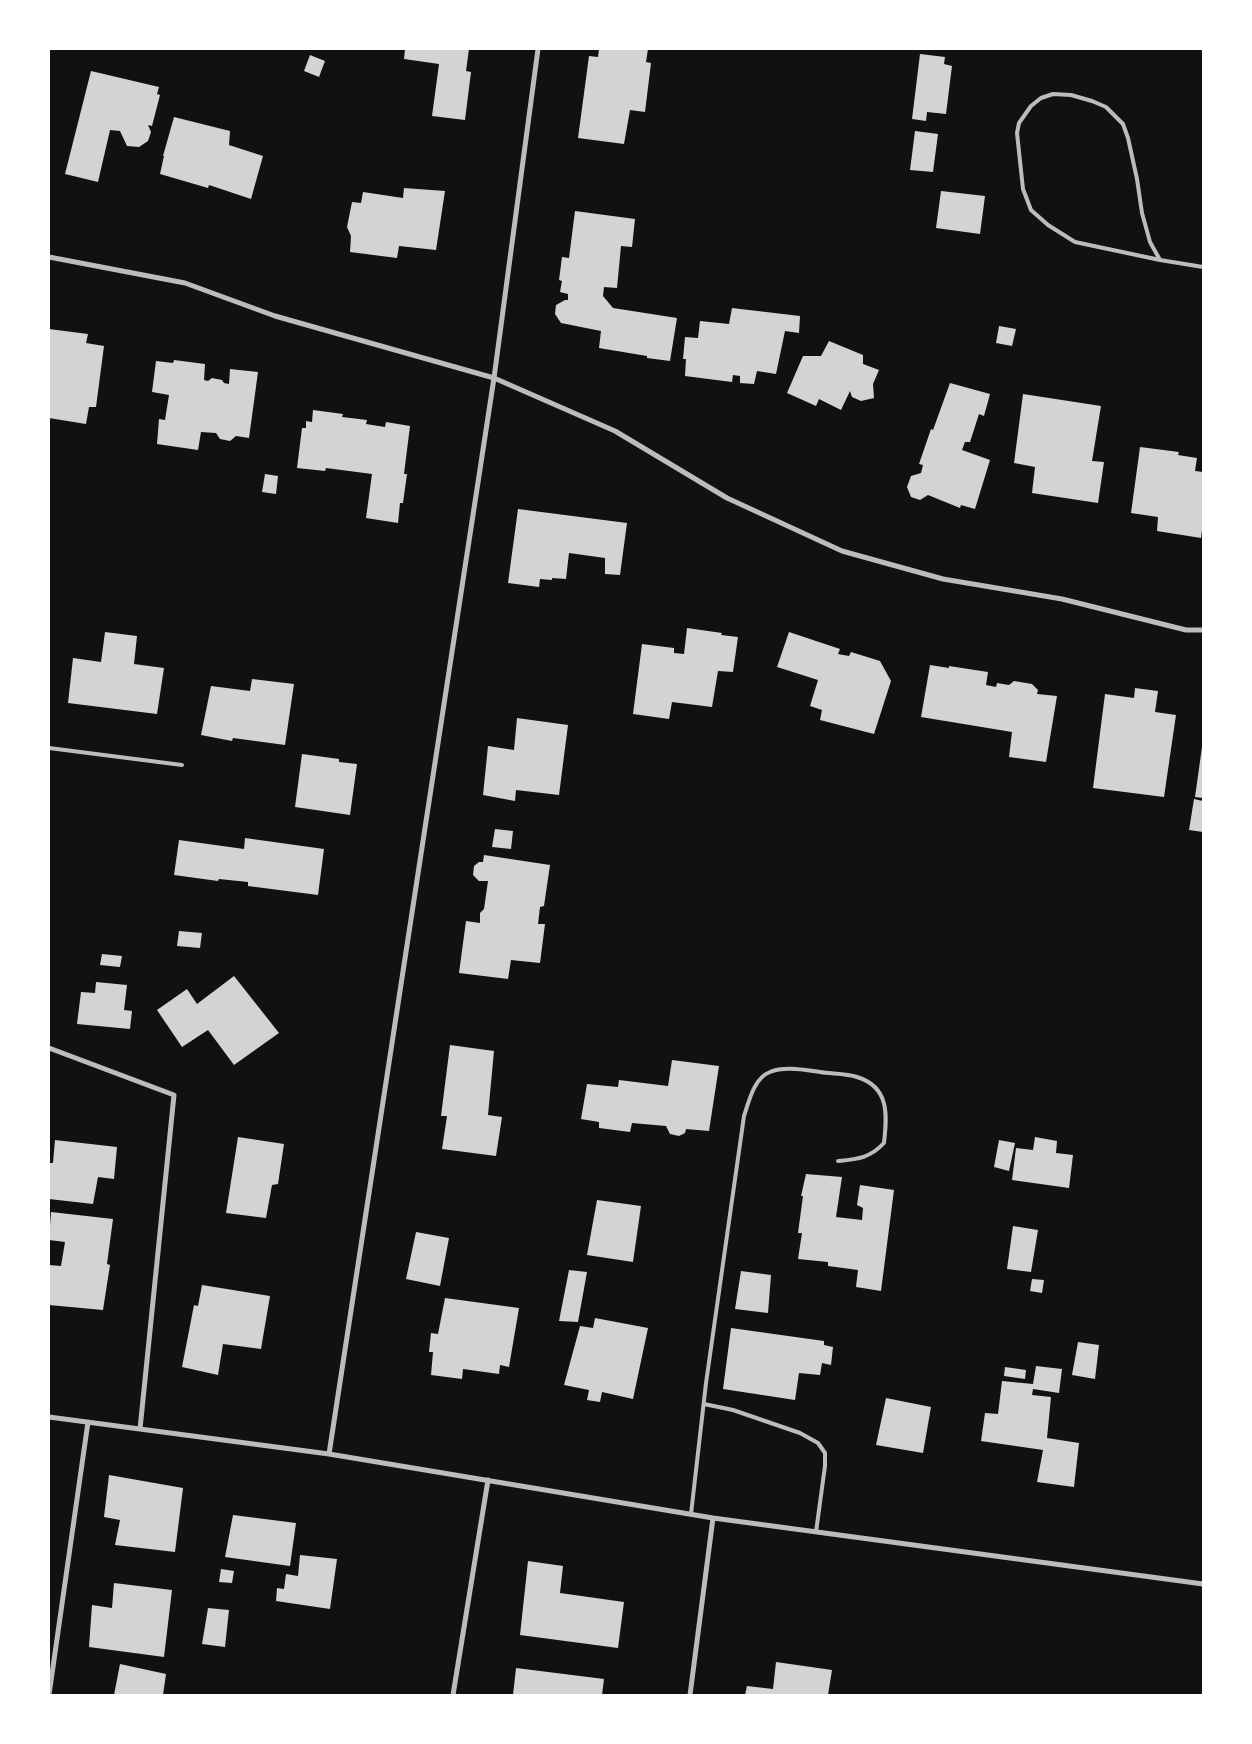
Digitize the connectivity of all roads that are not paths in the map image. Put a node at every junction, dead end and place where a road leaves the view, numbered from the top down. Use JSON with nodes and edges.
{"nodes":[{"id":1,"x":538,"y":49,"type":"edge"},
{"id":2,"x":49,"y":257,"type":"edge"},
{"id":3,"x":1160,"y":260,"type":"junction"},
{"id":4,"x":1203,"y":267,"type":"edge"},
{"id":5,"x":494,"y":378,"type":"junction"},
{"id":6,"x":1203,"y":630,"type":"edge"},
{"id":7,"x":49,"y":748,"type":"edge"},
{"id":8,"x":182,"y":765,"type":"dead end"},
{"id":9,"x":49,"y":1048,"type":"edge"},
{"id":10,"x":838,"y":1160,"type":"dead end"},
{"id":11,"x":704,"y":1404,"type":"junction"},
{"id":12,"x":49,"y":1416,"type":"edge"},
{"id":13,"x":88,"y":1422,"type":"junction"},
{"id":14,"x":140,"y":1429,"type":"junction"},
{"id":15,"x":329,"y":1454,"type":"junction"},
{"id":16,"x":488,"y":1480,"type":"junction"},
{"id":17,"x":692,"y":1514,"type":"junction"},
{"id":18,"x":713,"y":1518,"type":"junction"},
{"id":19,"x":816,"y":1532,"type":"junction"},
{"id":20,"x":1203,"y":1584,"type":"edge"},
{"id":21,"x":49,"y":1695,"type":"edge"},
{"id":22,"x":453,"y":1695,"type":"edge"},
{"id":23,"x":690,"y":1695,"type":"edge"}],
"edges":[{"from":1,"to":5,"type":"street"},
{"from":2,"to":5,"type":"street"},
{"from":3,"to":3,"type":"lane"},
{"from":3,"to":4,"type":"lane"},
{"from":5,"to":6,"type":"street"},
{"from":5,"to":15,"type":"street"},
{"from":7,"to":8,"type":"lane"},
{"from":9,"to":14,"type":"street"},
{"from":10,"to":11,"type":"lane"},
{"from":11,"to":17,"type":"lane"},
{"from":11,"to":19,"type":"lane"},
{"from":12,"to":13,"type":"street"},
{"from":13,"to":14,"type":"street"},
{"from":13,"to":21,"type":"street"},
{"from":14,"to":15,"type":"street"},
{"from":15,"to":16,"type":"street"},
{"from":16,"to":17,"type":"street"},
{"from":16,"to":22,"type":"street"},
{"from":17,"to":18,"type":"street"},
{"from":18,"to":19,"type":"street"},
{"from":18,"to":23,"type":"street"},
{"from":19,"to":20,"type":"street"}]}
